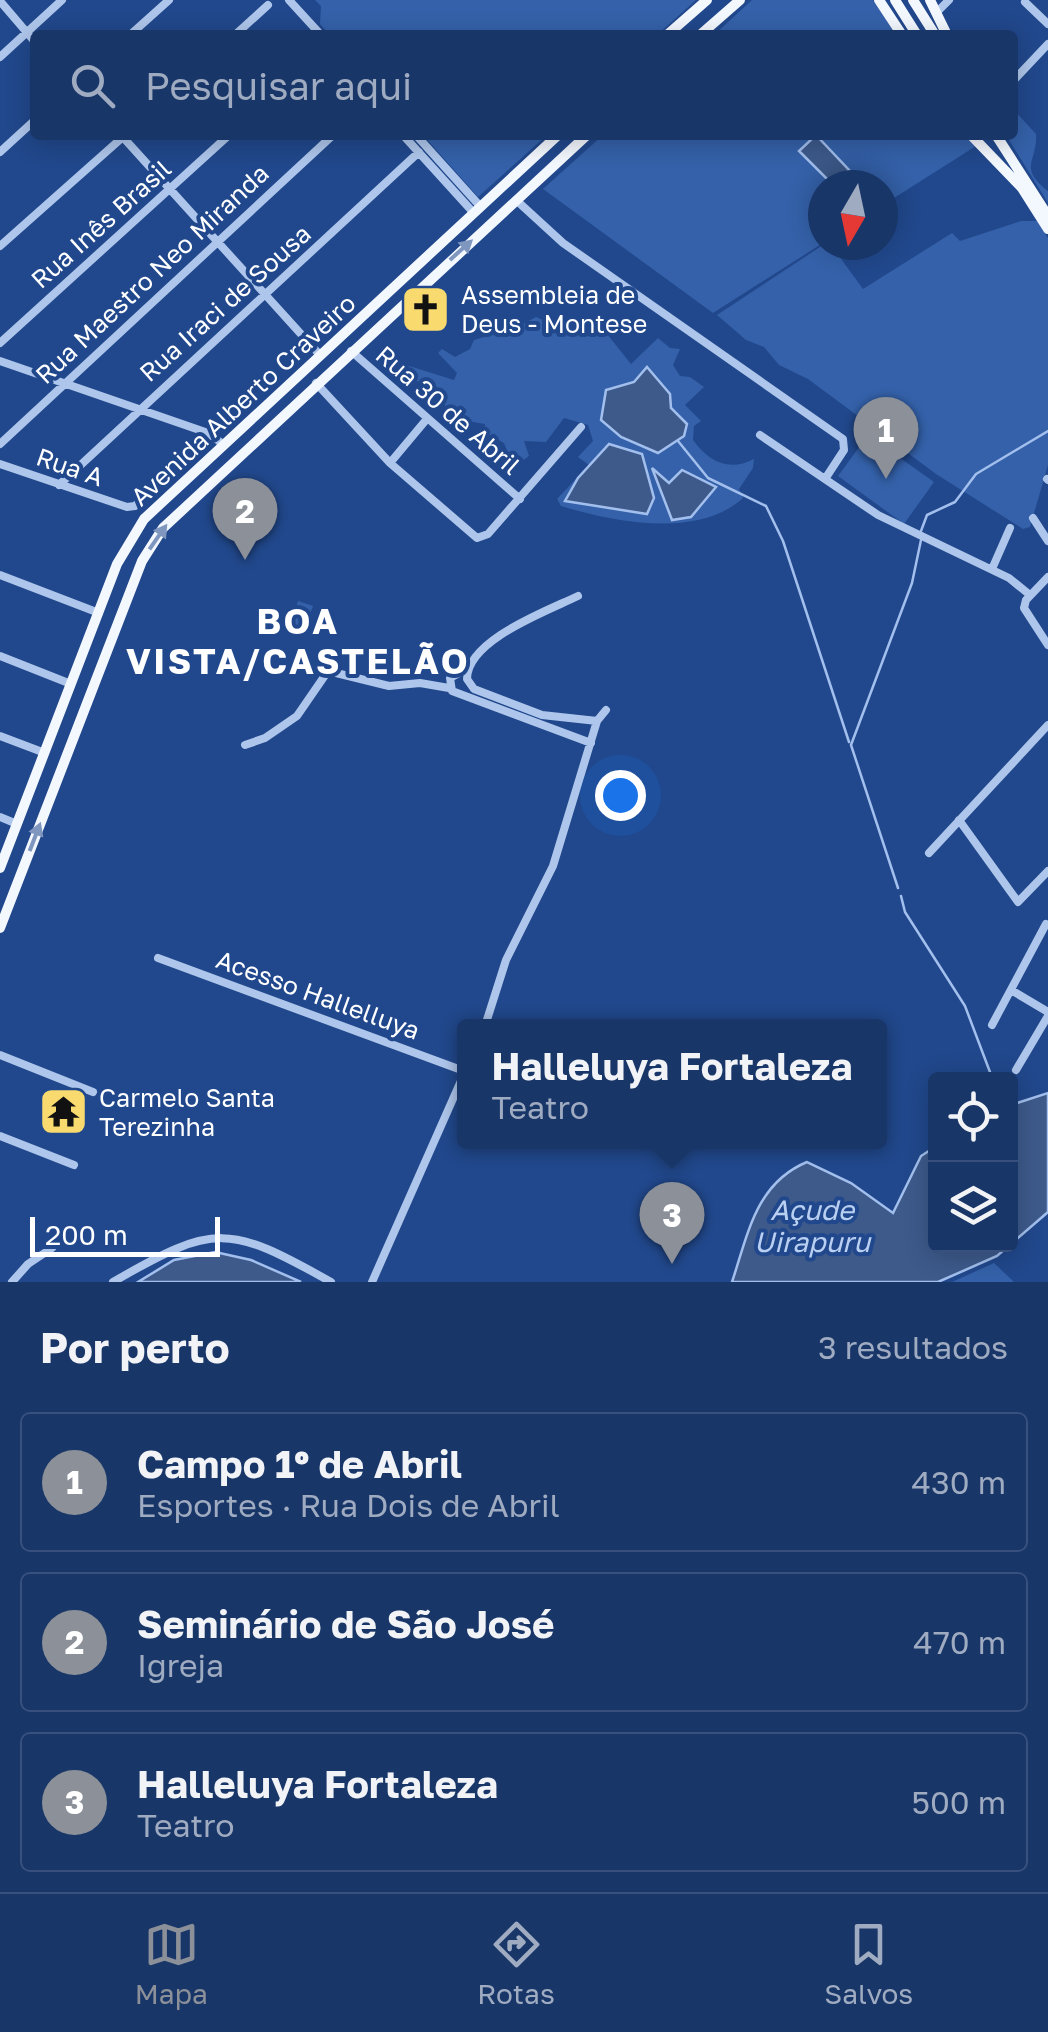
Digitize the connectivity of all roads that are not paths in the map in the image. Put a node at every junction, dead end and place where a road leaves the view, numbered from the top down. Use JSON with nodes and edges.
{"nodes":[{"id":1,"x":62,"y":0,"type":"edge"},
{"id":2,"x":169,"y":0,"type":"edge"},
{"id":3,"x":289,"y":0,"type":"edge"},
{"id":4,"x":707,"y":0,"type":"edge"},
{"id":5,"x":740,"y":0,"type":"edge"},
{"id":6,"x":880,"y":0,"type":"edge"},
{"id":7,"x":895,"y":0,"type":"edge"},
{"id":8,"x":913,"y":0,"type":"edge"},
{"id":9,"x":930,"y":0,"type":"edge"},
{"id":10,"x":949,"y":0,"type":"edge"},
{"id":11,"x":0,"y":1,"type":"edge"},
{"id":12,"x":1026,"y":2,"type":"edge"},
{"id":13,"x":268,"y":5,"type":"dead end"},
{"id":14,"x":936,"y":13,"type":"junction"},
{"id":15,"x":1048,"y":24,"type":"edge"},
{"id":16,"x":136,"y":30,"type":"edge"},
{"id":17,"x":241,"y":30,"type":"edge"},
{"id":18,"x":316,"y":30,"type":"edge"},
{"id":19,"x":673,"y":30,"type":"edge"},
{"id":20,"x":706,"y":30,"type":"edge"},
{"id":21,"x":899,"y":30,"type":"edge"},
{"id":22,"x":914,"y":30,"type":"edge"},
{"id":23,"x":932,"y":30,"type":"edge"},
{"id":24,"x":944,"y":30,"type":"edge"},
{"id":25,"x":27,"y":32,"type":"junction"},
{"id":26,"x":30,"y":36,"type":"edge"},
{"id":27,"x":1048,"y":44,"type":"edge"},
{"id":28,"x":0,"y":57,"type":"edge"},
{"id":29,"x":1018,"y":76,"type":"edge"},
{"id":30,"x":30,"y":125,"type":"edge"},
{"id":31,"x":119,"y":140,"type":"edge"},
{"id":32,"x":127,"y":140,"type":"edge"},
{"id":33,"x":224,"y":140,"type":"edge"},
{"id":34,"x":328,"y":140,"type":"edge"},
{"id":35,"x":408,"y":140,"type":"edge"},
{"id":36,"x":420,"y":140,"type":"edge"},
{"id":37,"x":552,"y":140,"type":"edge"},
{"id":38,"x":582,"y":140,"type":"edge"},
{"id":39,"x":976,"y":140,"type":"edge"},
{"id":40,"x":987,"y":140,"type":"edge"},
{"id":41,"x":999,"y":140,"type":"edge"},
{"id":42,"x":0,"y":152,"type":"edge"},
{"id":43,"x":419,"y":152,"type":"junction"},
{"id":44,"x":1022,"y":188,"type":"junction"},
{"id":45,"x":170,"y":189,"type":"junction"},
{"id":46,"x":516,"y":200,"type":"junction"},
{"id":47,"x":476,"y":208,"type":"junction"},
{"id":48,"x":1048,"y":216,"type":"edge"},
{"id":49,"x":1048,"y":229,"type":"edge"},
{"id":50,"x":217,"y":242,"type":"junction"},
{"id":51,"x":0,"y":246,"type":"edge"},
{"id":52,"x":265,"y":293,"type":"junction"},
{"id":53,"x":0,"y":342,"type":"edge"},
{"id":54,"x":350,"y":351,"type":"junction"},
{"id":55,"x":320,"y":354,"type":"junction"},
{"id":56,"x":0,"y":361,"type":"edge"},
{"id":57,"x":63,"y":383,"type":"junction"},
{"id":58,"x":316,"y":383,"type":"junction"},
{"id":59,"x":139,"y":408,"type":"junction"},
{"id":60,"x":426,"y":420,"type":"junction"},
{"id":61,"x":581,"y":427,"type":"dead end"},
{"id":62,"x":211,"y":434,"type":"junction"},
{"id":63,"x":760,"y":435,"type":"dead end"},
{"id":64,"x":221,"y":443,"type":"junction"},
{"id":65,"x":0,"y":444,"type":"edge"},
{"id":66,"x":234,"y":458,"type":"junction"},
{"id":67,"x":390,"y":463,"type":"junction"},
{"id":68,"x":0,"y":464,"type":"edge"},
{"id":69,"x":826,"y":479,"type":"junction"},
{"id":70,"x":60,"y":485,"type":"junction"},
{"id":71,"x":520,"y":499,"type":"junction"},
{"id":72,"x":1033,"y":518,"type":"dead end"},
{"id":73,"x":1010,"y":528,"type":"dead end"},
{"id":74,"x":1048,"y":541,"type":"edge"},
{"id":75,"x":992,"y":569,"type":"junction"},
{"id":76,"x":0,"y":575,"type":"edge"},
{"id":77,"x":1048,"y":577,"type":"edge"},
{"id":78,"x":1030,"y":595,"type":"junction"},
{"id":79,"x":578,"y":596,"type":"dead end"},
{"id":80,"x":99,"y":613,"type":"junction"},
{"id":81,"x":1048,"y":644,"type":"edge"},
{"id":82,"x":0,"y":656,"type":"edge"},
{"id":83,"x":468,"y":668,"type":"junction"},
{"id":84,"x":71,"y":684,"type":"junction"},
{"id":85,"x":449,"y":688,"type":"junction"},
{"id":86,"x":606,"y":710,"type":"dead end"},
{"id":87,"x":597,"y":721,"type":"junction"},
{"id":88,"x":1048,"y":727,"type":"edge"},
{"id":89,"x":0,"y":736,"type":"edge"},
{"id":90,"x":591,"y":743,"type":"junction"},
{"id":91,"x":245,"y":745,"type":"dead end"},
{"id":92,"x":45,"y":753,"type":"junction"},
{"id":93,"x":0,"y":817,"type":"edge"},
{"id":94,"x":959,"y":820,"type":"junction"},
{"id":95,"x":17,"y":824,"type":"junction"},
{"id":96,"x":929,"y":853,"type":"dead end"},
{"id":97,"x":0,"y":868,"type":"edge"},
{"id":98,"x":1048,"y":872,"type":"edge"},
{"id":99,"x":1046,"y":924,"type":"edge"},
{"id":100,"x":0,"y":928,"type":"edge"},
{"id":101,"x":158,"y":958,"type":"dead end"},
{"id":102,"x":1011,"y":990,"type":"junction"},
{"id":103,"x":1048,"y":1014,"type":"edge"},
{"id":104,"x":487,"y":1019,"type":"edge"},
{"id":105,"x":992,"y":1025,"type":"dead end"},
{"id":106,"x":0,"y":1055,"type":"edge"},
{"id":107,"x":457,"y":1069,"type":"edge"},
{"id":108,"x":1016,"y":1070,"type":"dead end"},
{"id":109,"x":457,"y":1088,"type":"edge"},
{"id":110,"x":93,"y":1092,"type":"dead end"},
{"id":111,"x":0,"y":1136,"type":"edge"},
{"id":112,"x":74,"y":1165,"type":"dead end"},
{"id":113,"x":52,"y":1248,"type":"dead end"},
{"id":114,"x":12,"y":1282,"type":"edge"},
{"id":115,"x":113,"y":1282,"type":"edge"},
{"id":116,"x":331,"y":1282,"type":"edge"},
{"id":117,"x":372,"y":1282,"type":"edge"}],
"edges":[{"from":1,"to":25,"type":"street"},
{"from":2,"to":16,"type":"street"},
{"from":3,"to":18,"type":"street"},
{"from":4,"to":19,"type":"main road"},
{"from":5,"to":20,"type":"main road"},
{"from":6,"to":21,"type":"main road"},
{"from":7,"to":22,"type":"main road"},
{"from":8,"to":23,"type":"main road"},
{"from":9,"to":14,"type":"main road"},
{"from":10,"to":14,"type":"street"},
{"from":11,"to":25,"type":"street"},
{"from":12,"to":15,"type":"street"},
{"from":13,"to":17,"type":"street"},
{"from":14,"to":24,"type":"main road"},
{"from":25,"to":26,"type":"street"},
{"from":25,"to":28,"type":"street"},
{"from":27,"to":29,"type":"street"},
{"from":30,"to":42,"type":"street"},
{"from":31,"to":51,"type":"street"},
{"from":32,"to":45,"type":"street"},
{"from":33,"to":45,"type":"street","name":"Rua Inês Brasil"},
{"from":34,"to":50,"type":"street","name":"Rua Maestro Neo Miranda"},
{"from":35,"to":43,"type":"street"},
{"from":36,"to":47,"type":"street"},
{"from":37,"to":47,"type":"main road","name":"Avenida Alberto Craveiro"},
{"from":38,"to":46,"type":"main road","name":"Avenida Alberto Craveiro"},
{"from":39,"to":44,"type":"main road"},
{"from":40,"to":44,"type":"main road"},
{"from":41,"to":48,"type":"main road"},
{"from":43,"to":47,"type":"street"},
{"from":43,"to":52,"type":"street","name":"Rua Iraci de Sousa"},
{"from":44,"to":49,"type":"main road"},
{"from":45,"to":50,"type":"street"},
{"from":45,"to":53,"type":"street","name":"Rua Inês Brasil"},
{"from":54,"to":46,"type":"main road","name":"Avenida Alberto Craveiro","one_way":true},
{"from":46,"to":69,"type":"street"},
{"from":47,"to":55,"type":"main road","name":"Avenida Alberto Craveiro"},
{"from":50,"to":52,"type":"street"},
{"from":50,"to":57,"type":"street","name":"Rua Maestro Neo Miranda"},
{"from":52,"to":55,"type":"street"},
{"from":52,"to":59,"type":"street","name":"Rua Iraci de Sousa"},
{"from":54,"to":58,"type":"main road","name":"Avenida Alberto Craveiro"},
{"from":54,"to":60,"type":"street","name":"Rua 30 de Abril"},
{"from":55,"to":64,"type":"main road","name":"Avenida Alberto Craveiro"},
{"from":56,"to":57,"type":"street"},
{"from":57,"to":59,"type":"street"},
{"from":57,"to":65,"type":"street","name":"Rua Maestro Neo Miranda"},
{"from":58,"to":66,"type":"main road","name":"Avenida Alberto Craveiro"},
{"from":58,"to":67,"type":"street"},
{"from":59,"to":62,"type":"street"},
{"from":59,"to":70,"type":"street","name":"Rua Iraci de Sousa"},
{"from":60,"to":67,"type":"street"},
{"from":60,"to":71,"type":"street","name":"Rua 30 de Abril"},
{"from":61,"to":71,"type":"street"},
{"from":62,"to":64,"type":"street"},
{"from":62,"to":70,"type":"street","name":"Rua A"},
{"from":63,"to":69,"type":"street"},
{"from":64,"to":66,"type":"main road"},
{"from":64,"to":80,"type":"main road","name":"Avenida Alberto Craveiro"},
{"from":100,"to":66,"type":"main road","name":"Avenida Alberto Craveiro","one_way":true},
{"from":67,"to":71,"type":"street"},
{"from":68,"to":70,"type":"street","name":"Rua A"},
{"from":69,"to":75,"type":"street"},
{"from":72,"to":74,"type":"street"},
{"from":73,"to":75,"type":"street"},
{"from":75,"to":78,"type":"street"},
{"from":76,"to":80,"type":"street"},
{"from":77,"to":78,"type":"street"},
{"from":78,"to":81,"type":"street"},
{"from":79,"to":83,"type":"street"},
{"from":80,"to":84,"type":"main road","name":"Avenida Alberto Craveiro"},
{"from":82,"to":84,"type":"street"},
{"from":83,"to":85,"type":"street"},
{"from":83,"to":87,"type":"street"},
{"from":84,"to":92,"type":"main road","name":"Avenida Alberto Craveiro"},
{"from":85,"to":90,"type":"street"},
{"from":85,"to":91,"type":"street"},
{"from":86,"to":87,"type":"street"},
{"from":87,"to":90,"type":"street"},
{"from":88,"to":94,"type":"street"},
{"from":89,"to":92,"type":"street"},
{"from":90,"to":104,"type":"street"},
{"from":92,"to":95,"type":"main road","name":"Avenida Alberto Craveiro"},
{"from":93,"to":95,"type":"street"},
{"from":94,"to":96,"type":"street"},
{"from":94,"to":98,"type":"street"},
{"from":95,"to":97,"type":"main road","name":"Avenida Alberto Craveiro"},
{"from":99,"to":102,"type":"street"},
{"from":101,"to":107,"type":"street","name":"Acesso Hallelluya"},
{"from":102,"to":103,"type":"street"},
{"from":102,"to":105,"type":"street"},
{"from":103,"to":108,"type":"street"},
{"from":106,"to":110,"type":"street"},
{"from":109,"to":117,"type":"street"},
{"from":111,"to":112,"type":"street"},
{"from":113,"to":114,"type":"street"},
{"from":115,"to":116,"type":"street"}]}
